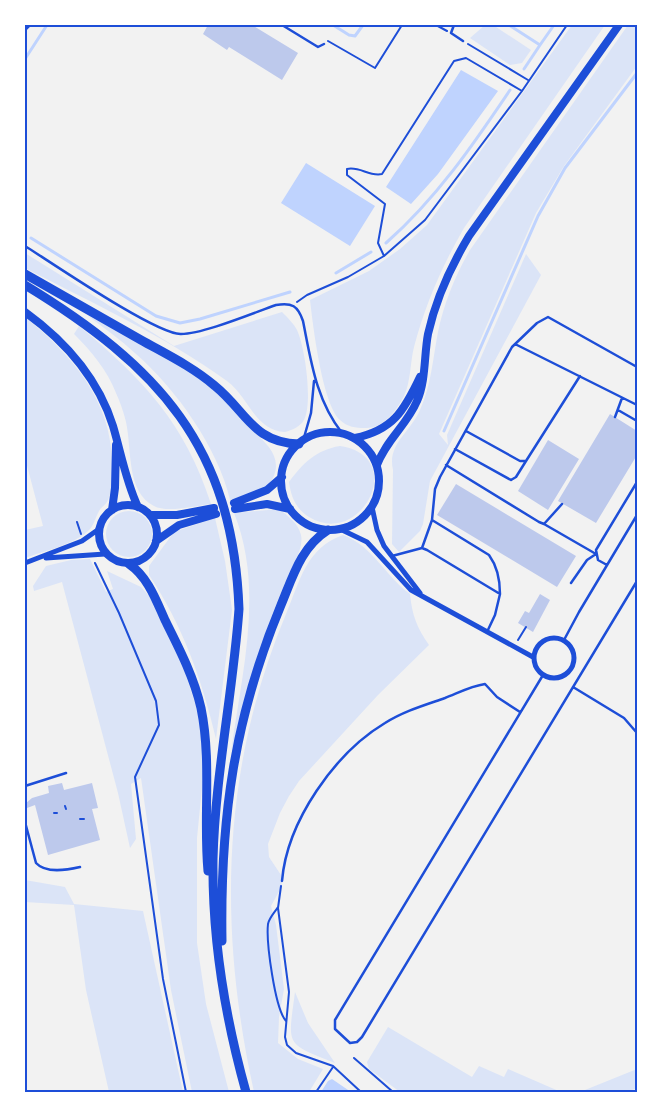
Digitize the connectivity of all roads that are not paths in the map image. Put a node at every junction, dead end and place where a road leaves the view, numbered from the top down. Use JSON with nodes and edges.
{"nodes":[{"id":1,"x":26,"y":25,"type":"edge"},
{"id":2,"x":30,"y":25,"type":"edge"},
{"id":3,"x":282,"y":25,"type":"edge"},
{"id":4,"x":454,"y":25,"type":"edge"},
{"id":5,"x":619,"y":25,"type":"edge"},
{"id":6,"x":25,"y":30,"type":"edge"},
{"id":7,"x":463,"y":41,"type":"road end"},
{"id":8,"x":324,"y":44,"type":"road end"},
{"id":9,"x":25,"y":246,"type":"edge"},
{"id":10,"x":25,"y":274,"type":"edge"},
{"id":11,"x":25,"y":285,"type":"edge"},
{"id":12,"x":25,"y":312,"type":"edge"},
{"id":13,"x":515,"y":344,"type":"junction"},
{"id":14,"x":637,"y":367,"type":"edge"},
{"id":15,"x":422,"y":374,"type":"junction"},
{"id":16,"x":580,"y":376,"type":"junction"},
{"id":17,"x":314,"y":380,"type":"junction"},
{"id":18,"x":622,"y":398,"type":"junction"},
{"id":19,"x":637,"y":405,"type":"edge"},
{"id":20,"x":618,"y":410,"type":"junction"},
{"id":21,"x":615,"y":417,"type":"dead end"},
{"id":22,"x":637,"y":421,"type":"edge"},
{"id":23,"x":466,"y":430,"type":"junction"},
{"id":24,"x":342,"y":433,"type":"junction"},
{"id":25,"x":115,"y":436,"type":"junction"},
{"id":26,"x":355,"y":438,"type":"junction"},
{"id":27,"x":301,"y":442,"type":"junction"},
{"id":28,"x":455,"y":449,"type":"junction"},
{"id":29,"x":526,"y":461,"type":"junction"},
{"id":30,"x":377,"y":465,"type":"junction"},
{"id":31,"x":446,"y":465,"type":"junction"},
{"id":32,"x":282,"y":477,"type":"junction"},
{"id":33,"x":637,"y":482,"type":"edge"},
{"id":34,"x":562,"y":504,"type":"dead end"},
{"id":35,"x":138,"y":507,"type":"junction"},
{"id":36,"x":372,"y":507,"type":"junction"},
{"id":37,"x":290,"y":509,"type":"junction"},
{"id":38,"x":112,"y":510,"type":"junction"},
{"id":39,"x":150,"y":515,"type":"junction"},
{"id":40,"x":637,"y":515,"type":"edge"},
{"id":41,"x":432,"y":520,"type":"junction"},
{"id":42,"x":544,"y":524,"type":"junction"},
{"id":43,"x":340,"y":528,"type":"junction"},
{"id":44,"x":99,"y":529,"type":"junction"},
{"id":45,"x":328,"y":530,"type":"junction"},
{"id":46,"x":156,"y":541,"type":"junction"},
{"id":47,"x":422,"y":548,"type":"junction"},
{"id":48,"x":105,"y":554,"type":"junction"},
{"id":49,"x":596,"y":554,"type":"junction"},
{"id":50,"x":391,"y":557,"type":"junction"},
{"id":51,"x":40,"y":558,"type":"junction"},
{"id":52,"x":25,"y":563,"type":"edge"},
{"id":53,"x":129,"y":564,"type":"junction"},
{"id":54,"x":607,"y":565,"type":"junction"},
{"id":55,"x":637,"y":581,"type":"edge"},
{"id":56,"x":571,"y":583,"type":"dead end"},
{"id":57,"x":500,"y":594,"type":"junction"},
{"id":58,"x":423,"y":597,"type":"junction"},
{"id":59,"x":487,"y":633,"type":"junction"},
{"id":60,"x":564,"y":640,"type":"junction"},
{"id":61,"x":533,"y":657,"type":"junction"},
{"id":62,"x":543,"y":675,"type":"junction"},
{"id":63,"x":573,"y":687,"type":"junction"},
{"id":64,"x":520,"y":712,"type":"junction"},
{"id":65,"x":637,"y":733,"type":"edge"},
{"id":66,"x":66,"y":773,"type":"dead end"},
{"id":67,"x":25,"y":786,"type":"edge"},
{"id":68,"x":25,"y":822,"type":"edge"},
{"id":69,"x":80,"y":867,"type":"dead end"},
{"id":70,"x":282,"y":881,"type":"road end"},
{"id":71,"x":214,"y":915,"type":"junction"},
{"id":72,"x":220,"y":967,"type":"junction"},
{"id":73,"x":246,"y":1092,"type":"edge"}],
"edges":[{"from":1,"to":6,"type":"lane"},
{"from":2,"to":6,"type":"lane"},
{"from":3,"to":8,"type":"lane"},
{"from":4,"to":7,"type":"lane"},
{"from":5,"to":15,"type":"main road"},
{"from":9,"to":17,"type":"lane"},
{"from":10,"to":27,"type":"main road"},
{"from":11,"to":71,"type":"main road"},
{"from":12,"to":25,"type":"main road"},
{"from":13,"to":14,"type":"lane"},
{"from":13,"to":16,"type":"lane"},
{"from":13,"to":23,"type":"lane"},
{"from":15,"to":26,"type":"main road"},
{"from":15,"to":30,"type":"main road"},
{"from":16,"to":18,"type":"lane"},
{"from":16,"to":29,"type":"lane"},
{"from":17,"to":24,"type":"lane"},
{"from":17,"to":27,"type":"lane"},
{"from":18,"to":19,"type":"lane"},
{"from":18,"to":20,"type":"lane"},
{"from":20,"to":21,"type":"lane"},
{"from":20,"to":22,"type":"lane"},
{"from":23,"to":28,"type":"lane"},
{"from":23,"to":29,"type":"lane"},
{"from":24,"to":26,"type":"main road"},
{"from":24,"to":27,"type":"main road"},
{"from":25,"to":35,"type":"main road"},
{"from":25,"to":38,"type":"main road"},
{"from":26,"to":30,"type":"main road"},
{"from":27,"to":32,"type":"main road"},
{"from":28,"to":29,"type":"lane"},
{"from":28,"to":31,"type":"lane"},
{"from":30,"to":36,"type":"main road"},
{"from":31,"to":41,"type":"lane"},
{"from":31,"to":42,"type":"lane"},
{"from":32,"to":37,"type":"main road"},
{"from":32,"to":37,"type":"main road"},
{"from":33,"to":49,"type":"lane"},
{"from":34,"to":42,"type":"lane"},
{"from":35,"to":38,"type":"main road"},
{"from":35,"to":39,"type":"main road"},
{"from":36,"to":43,"type":"main road"},
{"from":36,"to":50,"type":"street"},
{"from":37,"to":45,"type":"main road"},
{"from":38,"to":44,"type":"main road"},
{"from":39,"to":46,"type":"main road"},
{"from":39,"to":46,"type":"main road"},
{"from":40,"to":54,"type":"lane"},
{"from":41,"to":47,"type":"lane"},
{"from":41,"to":57,"type":"lane"},
{"from":42,"to":49,"type":"lane"},
{"from":43,"to":45,"type":"main road"},
{"from":43,"to":58,"type":"street"},
{"from":44,"to":48,"type":"main road"},
{"from":44,"to":51,"type":"street"},
{"from":45,"to":72,"type":"main road"},
{"from":46,"to":53,"type":"main road"},
{"from":47,"to":50,"type":"lane"},
{"from":47,"to":57,"type":"lane"},
{"from":48,"to":51,"type":"street"},
{"from":48,"to":53,"type":"main road"},
{"from":49,"to":54,"type":"lane"},
{"from":49,"to":56,"type":"lane"},
{"from":50,"to":58,"type":"street"},
{"from":51,"to":52,"type":"street"},
{"from":53,"to":71,"type":"main road"},
{"from":54,"to":60,"type":"lane"},
{"from":55,"to":63,"type":"lane"},
{"from":57,"to":59,"type":"lane"},
{"from":58,"to":59,"type":"street"},
{"from":59,"to":61,"type":"street"},
{"from":60,"to":61,"type":"street"},
{"from":60,"to":62,"type":"street"},
{"from":61,"to":62,"type":"street"},
{"from":62,"to":64,"type":"lane"},
{"from":63,"to":64,"type":"lane"},
{"from":63,"to":65,"type":"lane"},
{"from":64,"to":70,"type":"lane"},
{"from":66,"to":67,"type":"lane"},
{"from":68,"to":69,"type":"lane"},
{"from":71,"to":72,"type":"main road"},
{"from":72,"to":73,"type":"main road"}]}
